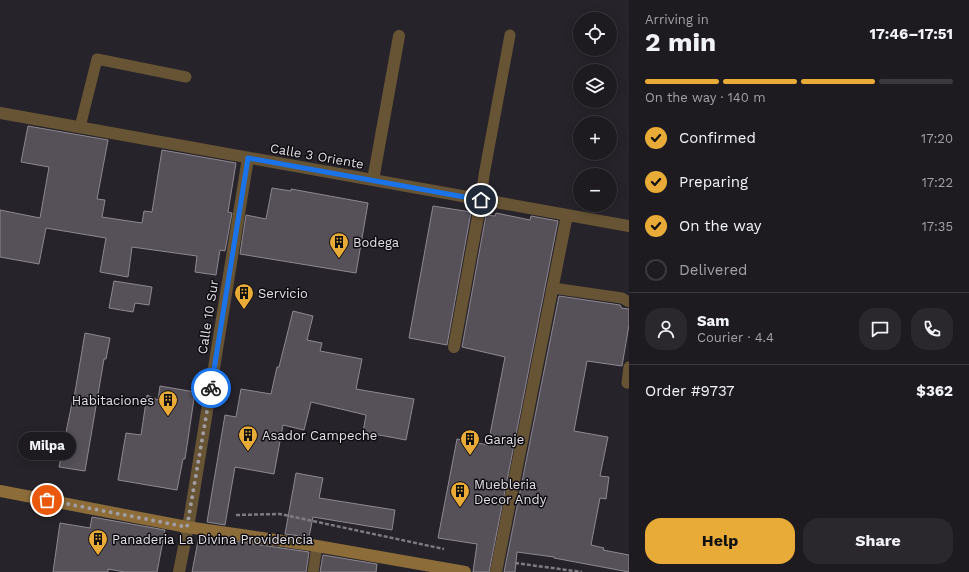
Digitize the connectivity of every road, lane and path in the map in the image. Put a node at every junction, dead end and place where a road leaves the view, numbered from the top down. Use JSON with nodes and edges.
{"nodes":[{"id":1,"x":510,"y":35,"type":"dead end"},
{"id":2,"x":399,"y":36,"type":"dead end"},
{"id":3,"x":186,"y":77,"type":"dead end"},
{"id":4,"x":0,"y":113,"type":"edge"},
{"id":5,"x":80,"y":128,"type":"junction"},
{"id":6,"x":248,"y":158,"type":"junction"},
{"id":7,"x":373,"y":180,"type":"junction"},
{"id":8,"x":481,"y":200,"type":"junction"},
{"id":9,"x":568,"y":215,"type":"junction"},
{"id":10,"x":629,"y":226,"type":"edge"},
{"id":11,"x":553,"y":288,"type":"junction"},
{"id":12,"x":629,"y":302,"type":"edge"},
{"id":13,"x":454,"y":348,"type":"dead end"},
{"id":14,"x":629,"y":367,"type":"edge"},
{"id":15,"x":627,"y":383,"type":"dead end"},
{"id":16,"x":0,"y":491,"type":"edge"},
{"id":17,"x":187,"y":527,"type":"junction"},
{"id":18,"x":317,"y":546,"type":"junction"},
{"id":19,"x":179,"y":572,"type":"edge"},
{"id":20,"x":312,"y":572,"type":"edge"},
{"id":21,"x":465,"y":572,"type":"edge"},
{"id":22,"x":496,"y":572,"type":"edge"}],
"edges":[{"from":1,"to":8,"type":"lane"},
{"from":2,"to":7,"type":"street"},
{"from":3,"to":5,"type":"lane"},
{"from":4,"to":5,"type":"street","name":"Calle 3 Oriente"},
{"from":5,"to":6,"type":"street","name":"Calle 3 Oriente"},
{"from":6,"to":7,"type":"street","name":"Calle 3 Oriente"},
{"from":6,"to":17,"type":"street","name":"Calle 10 Sur"},
{"from":7,"to":8,"type":"street","name":"Calle 3 Oriente"},
{"from":8,"to":9,"type":"street","name":"Calle 3 Oriente"},
{"from":8,"to":13,"type":"street"},
{"from":9,"to":10,"type":"street","name":"Calle 3 Oriente"},
{"from":9,"to":11,"type":"street"},
{"from":11,"to":12,"type":"lane"},
{"from":11,"to":22,"type":"street"},
{"from":14,"to":15,"type":"lane"},
{"from":16,"to":17,"type":"main road"},
{"from":17,"to":18,"type":"main road"},
{"from":17,"to":19,"type":"street","name":"Calle 10 Sur"},
{"from":18,"to":20,"type":"lane"},
{"from":18,"to":21,"type":"main road"}]}
